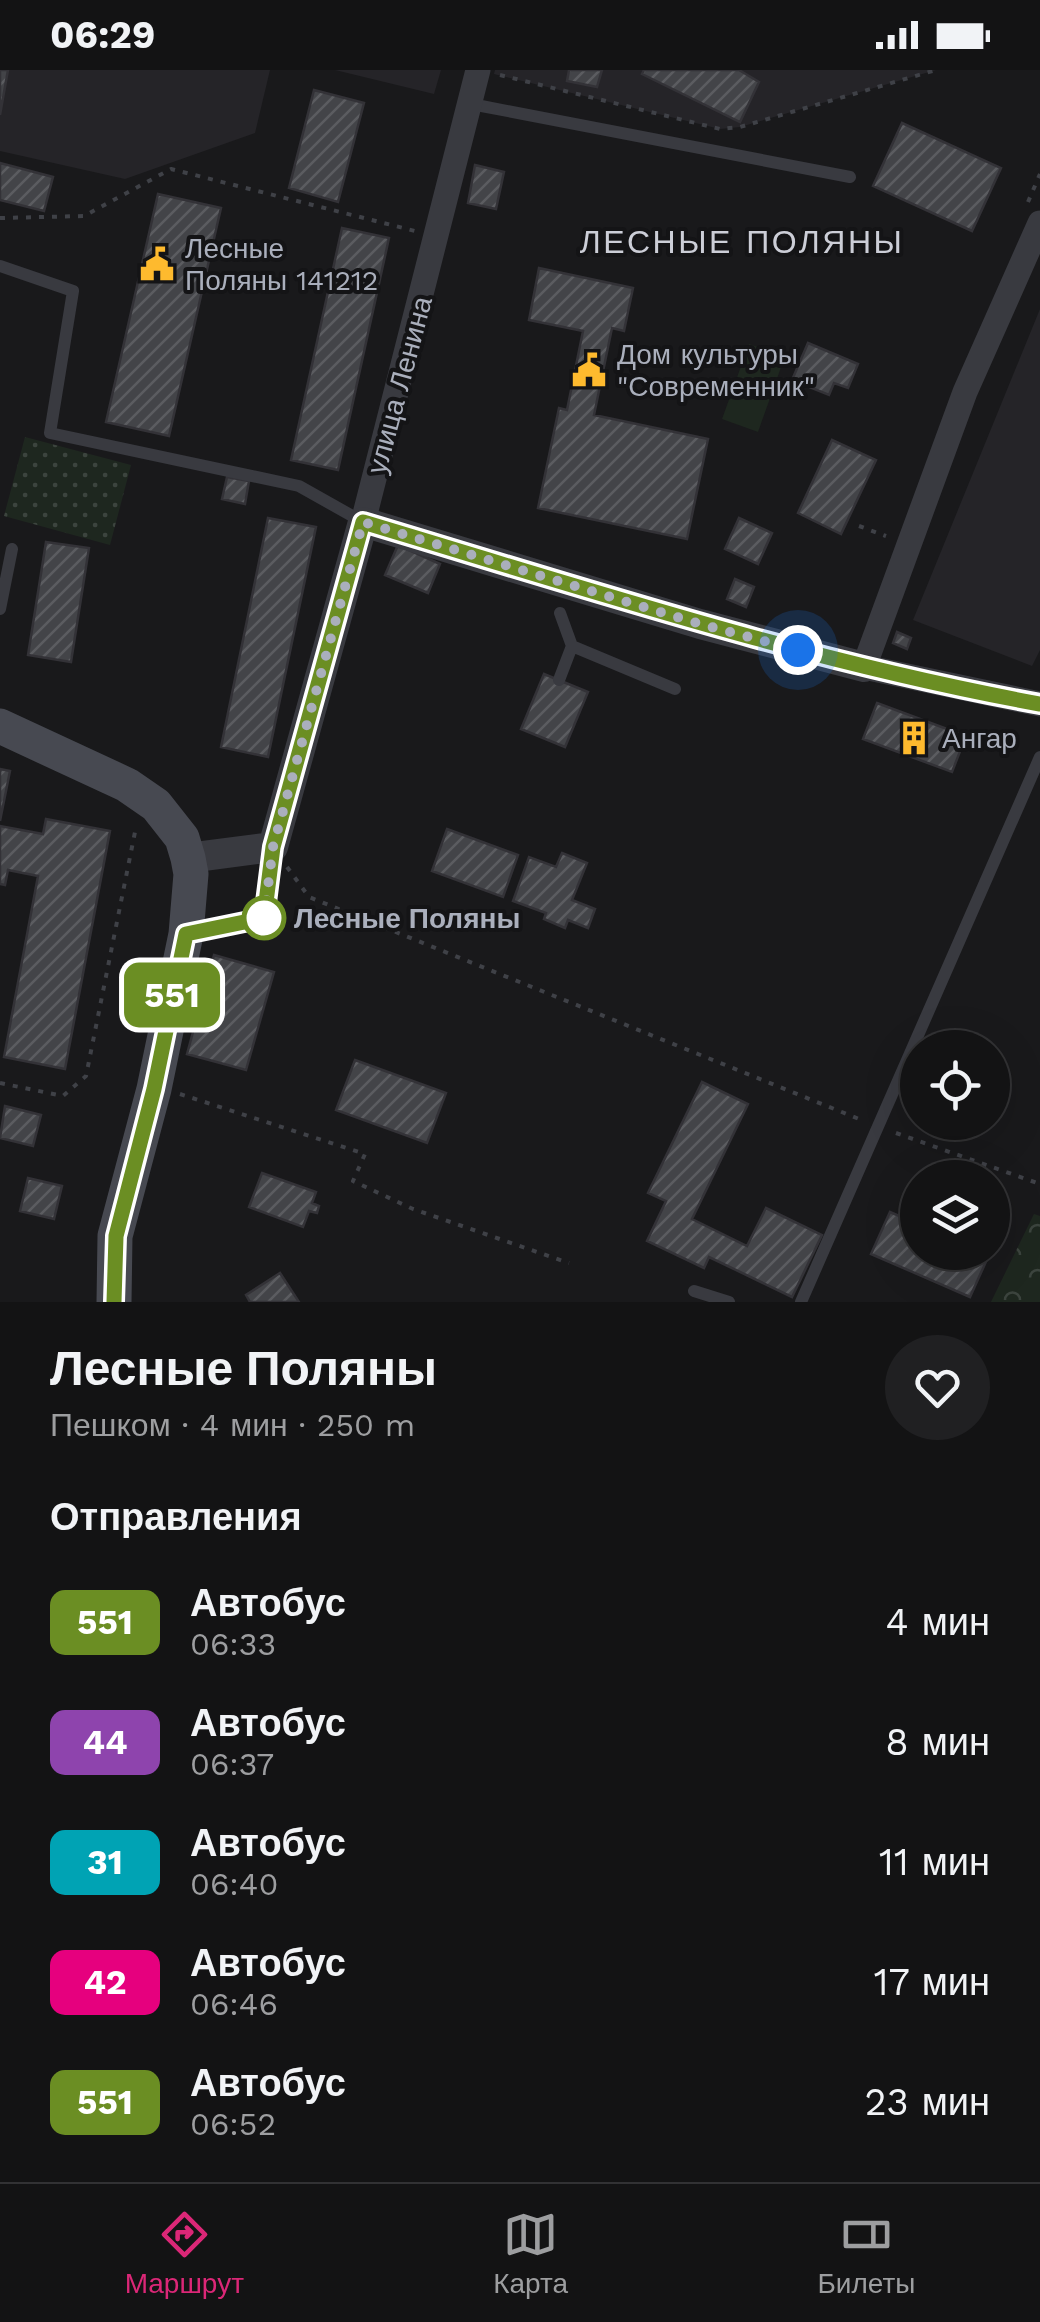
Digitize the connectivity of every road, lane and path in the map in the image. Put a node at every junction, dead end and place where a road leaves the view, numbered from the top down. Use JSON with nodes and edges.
{"nodes":[{"id":1,"x":936,"y":70,"type":"edge"},
{"id":2,"x":486,"y":72,"type":"edge"},
{"id":3,"x":471,"y":104,"type":"junction"},
{"id":4,"x":850,"y":176,"type":"dead end"},
{"id":5,"x":0,"y":218,"type":"edge"},
{"id":6,"x":1040,"y":223,"type":"edge"},
{"id":7,"x":438,"y":236,"type":"junction"},
{"id":8,"x":0,"y":266,"type":"edge"},
{"id":9,"x":363,"y":522,"type":"junction"},
{"id":10,"x":858,"y":526,"type":"dead end"},
{"id":11,"x":900,"y":541,"type":"dead end"},
{"id":12,"x":12,"y":548,"type":"dead end"},
{"id":13,"x":0,"y":609,"type":"edge"},
{"id":14,"x":560,"y":614,"type":"dead end"},
{"id":15,"x":572,"y":646,"type":"junction"},
{"id":16,"x":864,"y":667,"type":"junction"},
{"id":17,"x":559,"y":680,"type":"dead end"},
{"id":18,"x":676,"y":689,"type":"dead end"},
{"id":19,"x":1040,"y":704,"type":"edge"},
{"id":20,"x":0,"y":726,"type":"edge"},
{"id":21,"x":1040,"y":756,"type":"edge"},
{"id":22,"x":136,"y":826,"type":"dead end"},
{"id":23,"x":273,"y":847,"type":"junction"},
{"id":24,"x":188,"y":858,"type":"junction"},
{"id":25,"x":186,"y":934,"type":"junction"},
{"id":26,"x":0,"y":1083,"type":"edge"},
{"id":27,"x":175,"y":1093,"type":"dead end"},
{"id":28,"x":878,"y":1127,"type":"junction"},
{"id":29,"x":1040,"y":1184,"type":"edge"},
{"id":30,"x":569,"y":1263,"type":"dead end"},
{"id":31,"x":694,"y":1291,"type":"dead end"},
{"id":32,"x":114,"y":1302,"type":"edge"},
{"id":33,"x":729,"y":1302,"type":"edge"},
{"id":34,"x":802,"y":1302,"type":"edge"}],
"edges":[{"from":1,"to":2,"type":"path"},
{"from":2,"to":3,"type":"street","name":"улица Ленина"},
{"from":3,"to":4,"type":"lane"},
{"from":3,"to":7,"type":"street","name":"улица Ленина"},
{"from":5,"to":7,"type":"path"},
{"from":6,"to":16,"type":"street"},
{"from":7,"to":9,"type":"street","name":"улица Ленина"},
{"from":8,"to":9,"type":"lane"},
{"from":9,"to":16,"type":"street"},
{"from":9,"to":23,"type":"street","name":"улица Ленина"},
{"from":10,"to":11,"type":"path"},
{"from":12,"to":13,"type":"lane"},
{"from":14,"to":15,"type":"lane"},
{"from":15,"to":17,"type":"lane"},
{"from":15,"to":18,"type":"lane"},
{"from":16,"to":19,"type":"street"},
{"from":20,"to":24,"type":"main road"},
{"from":21,"to":28,"type":"lane"},
{"from":22,"to":26,"type":"path"},
{"from":23,"to":24,"type":"street"},
{"from":23,"to":25,"type":"lane"},
{"from":23,"to":28,"type":"path"},
{"from":24,"to":25,"type":"main road"},
{"from":25,"to":32,"type":"main road"},
{"from":27,"to":30,"type":"path"},
{"from":28,"to":29,"type":"path"},
{"from":28,"to":34,"type":"lane"},
{"from":31,"to":33,"type":"lane"}]}
